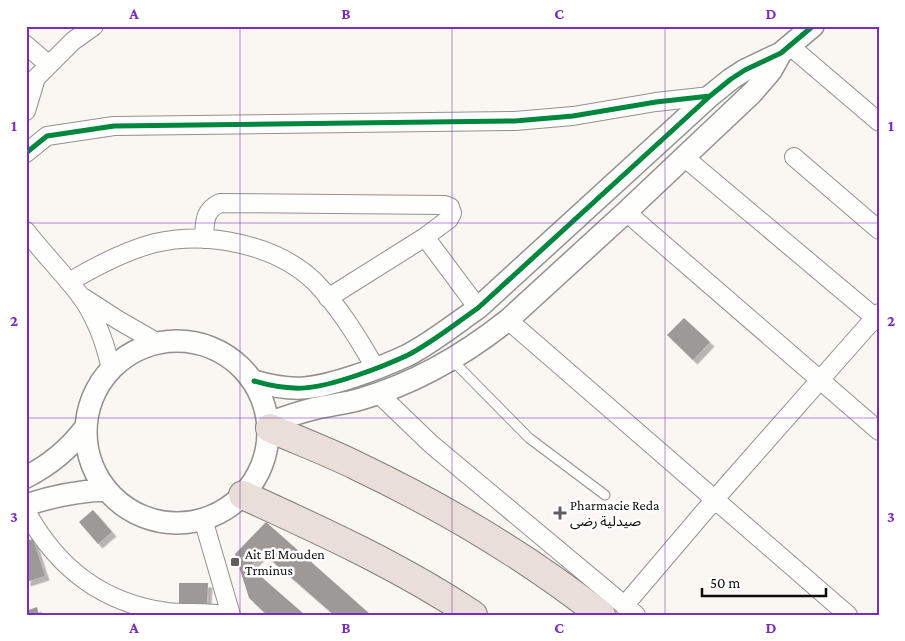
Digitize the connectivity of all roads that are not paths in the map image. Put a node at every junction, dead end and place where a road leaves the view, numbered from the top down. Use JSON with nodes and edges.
{"nodes":[{"id":1,"x":94,"y":26,"type":"edge"},
{"id":2,"x":813,"y":26,"type":"edge"},
{"id":3,"x":26,"y":45,"type":"edge"},
{"id":4,"x":786,"y":50,"type":"junction"},
{"id":5,"x":49,"y":65,"type":"junction"},
{"id":6,"x":731,"y":79,"type":"junction"},
{"id":7,"x":752,"y":94,"type":"junction"},
{"id":8,"x":710,"y":96,"type":"junction"},
{"id":9,"x":26,"y":111,"type":"edge"},
{"id":10,"x":879,"y":122,"type":"edge"},
{"id":11,"x":26,"y":153,"type":"edge"},
{"id":12,"x":684,"y":156,"type":"junction"},
{"id":13,"x":794,"y":157,"type":"dead end"},
{"id":14,"x":626,"y":212,"type":"junction"},
{"id":15,"x":879,"y":230,"type":"edge"},
{"id":16,"x":425,"y":237,"type":"junction"},
{"id":17,"x":28,"y":238,"type":"edge"},
{"id":18,"x":204,"y":239,"type":"junction"},
{"id":19,"x":74,"y":288,"type":"junction"},
{"id":20,"x":328,"y":298,"type":"junction"},
{"id":21,"x":478,"y":308,"type":"junction"},
{"id":22,"x":877,"y":317,"type":"edge"},
{"id":23,"x":508,"y":320,"type":"junction"},
{"id":24,"x":158,"y":343,"type":"junction"},
{"id":25,"x":452,"y":360,"type":"junction"},
{"id":26,"x":111,"y":369,"type":"junction"},
{"id":27,"x":376,"y":369,"type":"junction"},
{"id":28,"x":819,"y":380,"type":"junction"},
{"id":29,"x":254,"y":381,"type":"junction"},
{"id":30,"x":378,"y":393,"type":"junction"},
{"id":31,"x":269,"y":425,"type":"junction"},
{"id":32,"x":85,"y":428,"type":"junction"},
{"id":33,"x":879,"y":431,"type":"edge"},
{"id":34,"x":33,"y":473,"type":"edge"},
{"id":35,"x":106,"y":490,"type":"junction"},
{"id":36,"x":605,"y":494,"type":"dead end"},
{"id":37,"x":243,"y":495,"type":"junction"},
{"id":38,"x":51,"y":497,"type":"junction"},
{"id":39,"x":714,"y":499,"type":"junction"},
{"id":40,"x":26,"y":505,"type":"edge"},
{"id":41,"x":26,"y":511,"type":"edge"},
{"id":42,"x":203,"y":519,"type":"junction"},
{"id":43,"x":133,"y":610,"type":"edge"},
{"id":44,"x":620,"y":612,"type":"edge"},
{"id":45,"x":225,"y":615,"type":"edge"},
{"id":46,"x":231,"y":615,"type":"edge"},
{"id":47,"x":473,"y":615,"type":"edge"},
{"id":48,"x":848,"y":615,"type":"edge"}],
"edges":[{"from":1,"to":5,"type":"street"},
{"from":2,"to":4,"type":"street"},
{"from":3,"to":5,"type":"street"},
{"from":4,"to":6,"type":"street"},
{"from":4,"to":7,"type":"street"},
{"from":4,"to":10,"type":"street"},
{"from":5,"to":9,"type":"street"},
{"from":6,"to":7,"type":"street"},
{"from":6,"to":8,"type":"street"},
{"from":7,"to":12,"type":"street"},
{"from":8,"to":11,"type":"street"},
{"from":8,"to":21,"type":"street"},
{"from":12,"to":14,"type":"street"},
{"from":12,"to":22,"type":"street"},
{"from":13,"to":15,"type":"street"},
{"from":14,"to":23,"type":"street"},
{"from":14,"to":28,"type":"street"},
{"from":16,"to":18,"type":"street"},
{"from":16,"to":20,"type":"street"},
{"from":16,"to":21,"type":"street"},
{"from":17,"to":19,"type":"street"},
{"from":18,"to":19,"type":"street"},
{"from":18,"to":20,"type":"street"},
{"from":19,"to":24,"type":"street"},
{"from":19,"to":26,"type":"street"},
{"from":20,"to":27,"type":"street"},
{"from":21,"to":27,"type":"street"},
{"from":22,"to":28,"type":"street"},
{"from":23,"to":25,"type":"street"},
{"from":23,"to":39,"type":"street"},
{"from":24,"to":26,"type":"street"},
{"from":24,"to":29,"type":"street"},
{"from":25,"to":30,"type":"street"},
{"from":25,"to":36,"type":"lane"},
{"from":26,"to":32,"type":"street"},
{"from":27,"to":29,"type":"street"},
{"from":28,"to":33,"type":"street"},
{"from":28,"to":39,"type":"street"},
{"from":29,"to":31,"type":"street"},
{"from":30,"to":31,"type":"street"},
{"from":30,"to":44,"type":"street"},
{"from":31,"to":37,"type":"street"},
{"from":31,"to":44,"type":"highway"},
{"from":32,"to":34,"type":"street"},
{"from":32,"to":35,"type":"street"},
{"from":34,"to":38,"type":"street"},
{"from":35,"to":38,"type":"street"},
{"from":35,"to":42,"type":"street"},
{"from":37,"to":42,"type":"street"},
{"from":37,"to":47,"type":"highway"},
{"from":38,"to":40,"type":"street"},
{"from":39,"to":44,"type":"street"},
{"from":39,"to":48,"type":"street"},
{"from":41,"to":43,"type":"street"},
{"from":42,"to":46,"type":"street"},
{"from":43,"to":45,"type":"street"}]}
